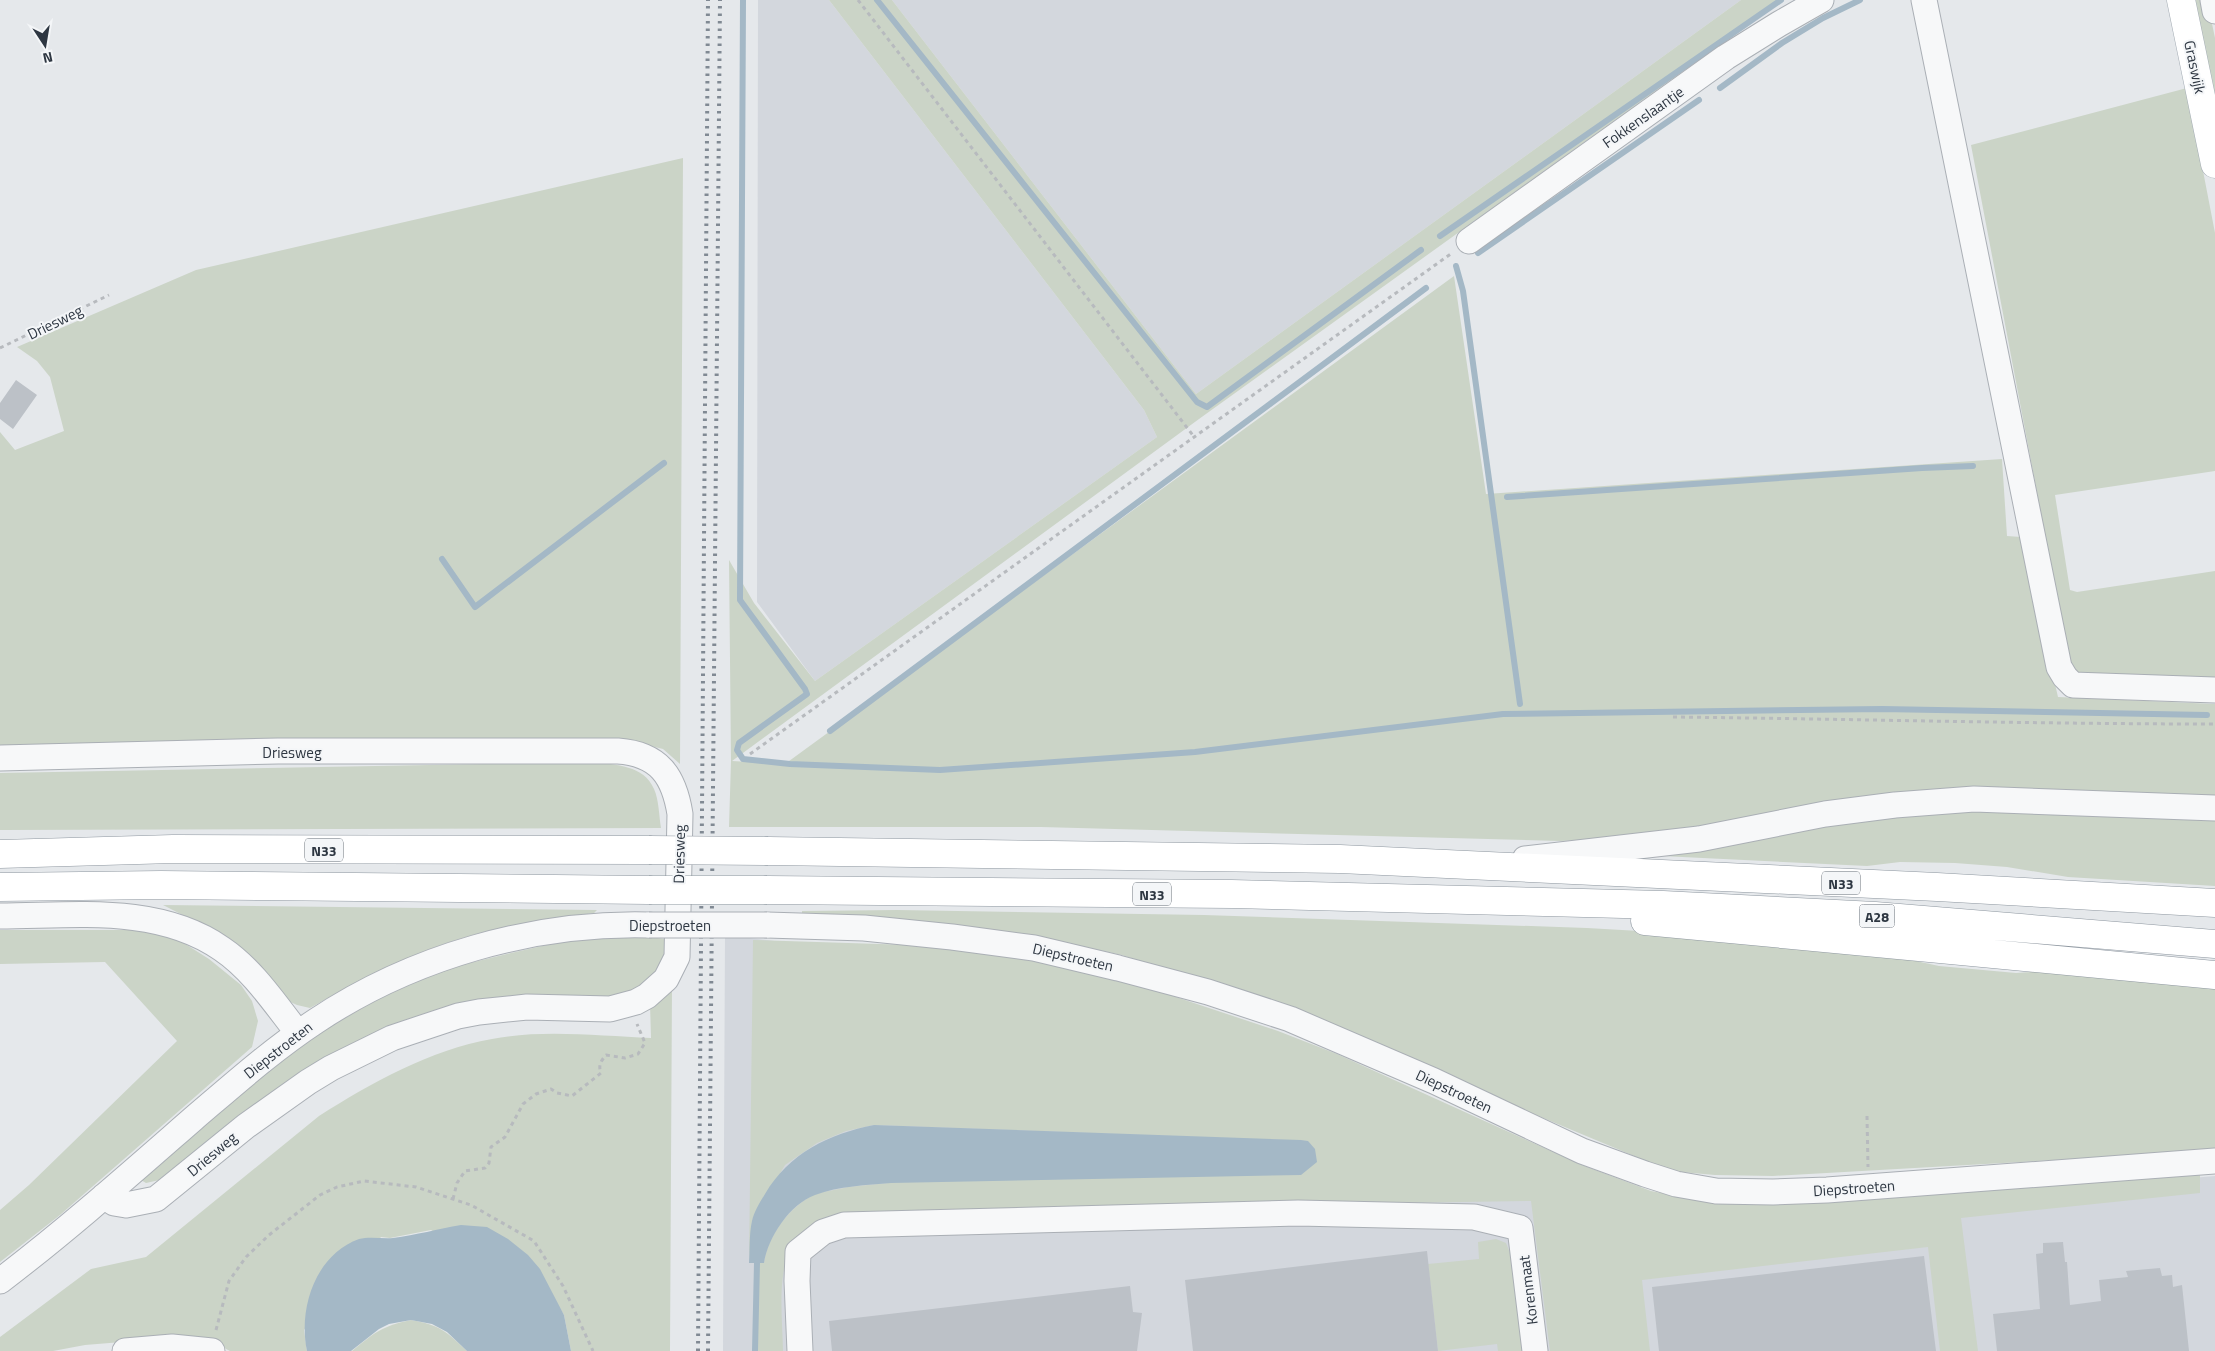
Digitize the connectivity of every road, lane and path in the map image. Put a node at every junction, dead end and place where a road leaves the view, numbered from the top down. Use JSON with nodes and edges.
{"nodes":[{"id":1,"x":858,"y":0,"type":"edge"},
{"id":2,"x":1821,"y":0,"type":"edge"},
{"id":3,"x":1924,"y":0,"type":"edge"},
{"id":4,"x":2181,"y":0,"type":"edge"},
{"id":5,"x":2213,"y":0,"type":"edge"},
{"id":6,"x":2215,"y":11,"type":"edge"},
{"id":7,"x":2215,"y":164,"type":"edge"},
{"id":8,"x":1469,"y":241,"type":"joint"},
{"id":9,"x":109,"y":295,"type":"dead end"},
{"id":10,"x":0,"y":348,"type":"edge"},
{"id":11,"x":1195,"y":438,"type":"junction"},
{"id":12,"x":2215,"y":690,"type":"edge"},
{"id":13,"x":1673,"y":717,"type":"dead end"},
{"id":14,"x":2215,"y":724,"type":"edge"},
{"id":15,"x":750,"y":754,"type":"dead end"},
{"id":16,"x":0,"y":758,"type":"edge"},
{"id":17,"x":2215,"y":808,"type":"edge"},
{"id":18,"x":0,"y":854,"type":"edge"},
{"id":19,"x":1466,"y":864,"type":"junction"},
{"id":20,"x":0,"y":887,"type":"edge"},
{"id":21,"x":1538,"y":903,"type":"junction"},
{"id":22,"x":2215,"y":903,"type":"edge"},
{"id":23,"x":0,"y":916,"type":"edge"},
{"id":24,"x":2215,"y":944,"type":"edge"},
{"id":25,"x":2215,"y":975,"type":"edge"},
{"id":26,"x":298,"y":1033,"type":"junction"},
{"id":27,"x":645,"y":1043,"type":"dead end"},
{"id":28,"x":1867,"y":1116,"type":"dead end"},
{"id":29,"x":2215,"y":1161,"type":"edge"},
{"id":30,"x":1868,"y":1187,"type":"junction"},
{"id":31,"x":104,"y":1196,"type":"junction"},
{"id":32,"x":453,"y":1199,"type":"junction"},
{"id":33,"x":0,"y":1281,"type":"edge"},
{"id":34,"x":124,"y":1351,"type":"edge"},
{"id":35,"x":211,"y":1351,"type":"edge"},
{"id":36,"x":593,"y":1351,"type":"edge"},
{"id":37,"x":800,"y":1351,"type":"edge"},
{"id":38,"x":1535,"y":1351,"type":"edge"}],
"edges":[{"from":1,"to":11,"type":"path"},
{"from":2,"to":8,"type":"street","name":"Fokkenslaantje"},
{"from":3,"to":12,"type":"street"},
{"from":4,"to":7,"type":"main road","name":"Graswijk"},
{"from":5,"to":6,"type":"street"},
{"from":8,"to":11,"type":"path"},
{"from":9,"to":10,"type":"path","name":"Driesweg"},
{"from":11,"to":15,"type":"path"},
{"from":13,"to":14,"type":"path"},
{"from":16,"to":31,"type":"street","name":"Driesweg"},
{"from":17,"to":19,"type":"street"},
{"from":18,"to":19,"type":"main road","number":"N33","bridge":true},
{"from":19,"to":22,"type":"main road","number":"N33"},
{"from":20,"to":21,"type":"main road","number":"N33","bridge":true},
{"from":21,"to":24,"type":"main road","number":"A28"},
{"from":21,"to":25,"type":"main road","number":"N33"},
{"from":23,"to":26,"type":"street"},
{"from":26,"to":30,"type":"street","name":"Diepstroeten","bridge":true},
{"from":26,"to":31,"type":"street","name":"Diepstroeten"},
{"from":27,"to":32,"type":"path"},
{"from":28,"to":30,"type":"path"},
{"from":29,"to":30,"type":"street","name":"Diepstroeten"},
{"from":31,"to":33,"type":"street","name":"Diepstroeten"},
{"from":32,"to":35,"type":"path"},
{"from":32,"to":36,"type":"path"},
{"from":34,"to":35,"type":"street"},
{"from":37,"to":38,"type":"street","name":"Korenmaat"}]}
